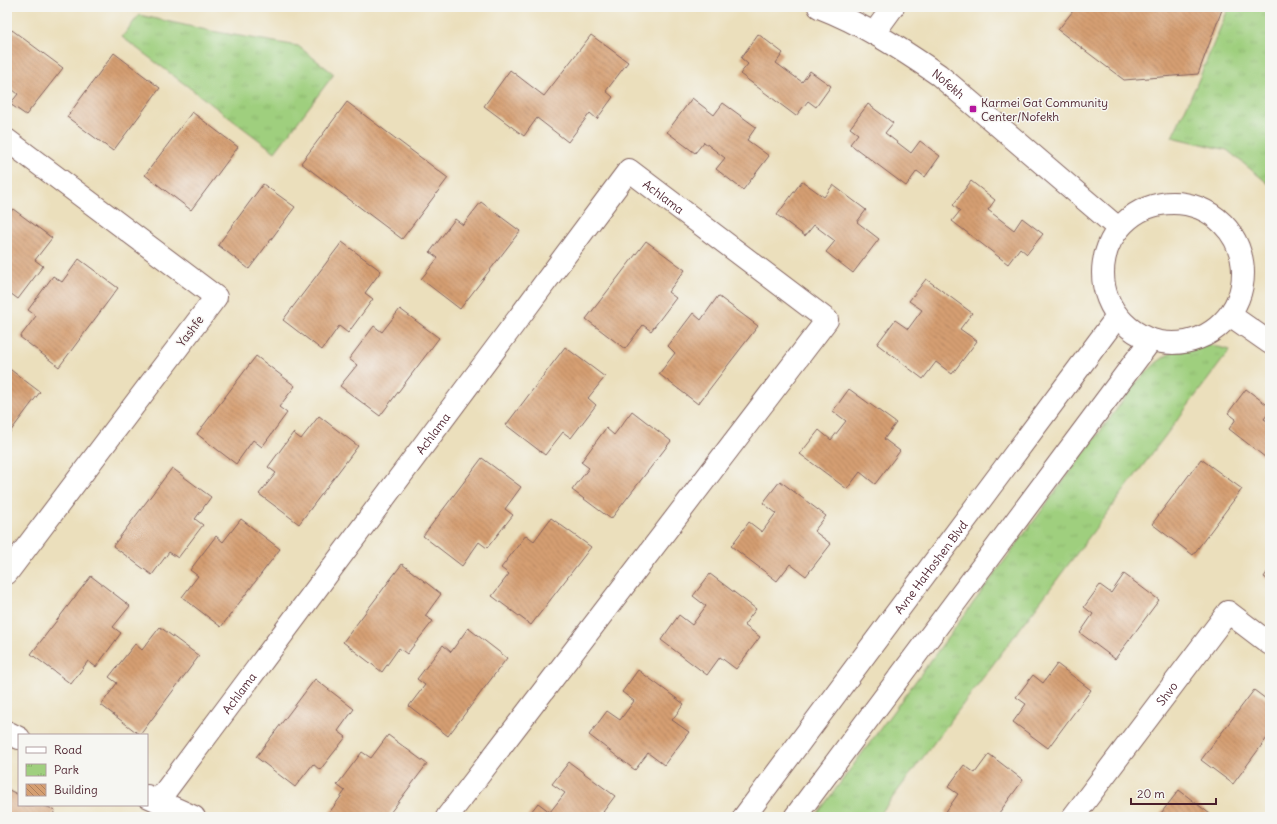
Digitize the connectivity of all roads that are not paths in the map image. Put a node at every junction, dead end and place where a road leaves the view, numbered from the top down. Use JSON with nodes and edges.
{"nodes":[{"id":1,"x":820,"y":7,"type":"edge"},
{"id":2,"x":893,"y":7,"type":"edge"},
{"id":3,"x":874,"y":33,"type":"junction"},
{"id":4,"x":7,"y":140,"type":"edge"},
{"id":5,"x":1118,"y":228,"type":"junction"},
{"id":6,"x":1230,"y":315,"type":"junction"},
{"id":7,"x":1117,"y":317,"type":"junction"},
{"id":8,"x":1151,"y":340,"type":"junction"},
{"id":9,"x":1270,"y":343,"type":"edge"},
{"id":10,"x":7,"y":573,"type":"edge"},
{"id":11,"x":1270,"y":644,"type":"edge"},
{"id":12,"x":7,"y":732,"type":"edge"},
{"id":13,"x":18,"y":738,"type":"edge"},
{"id":14,"x":152,"y":798,"type":"edge"},
{"id":15,"x":194,"y":817,"type":"edge"},
{"id":16,"x":447,"y":817,"type":"edge"},
{"id":17,"x":744,"y":817,"type":"edge"},
{"id":18,"x":795,"y":817,"type":"edge"},
{"id":19,"x":1073,"y":817,"type":"edge"}],
"edges":[{"from":1,"to":3,"type":"street","name":"Nofekh"},
{"from":2,"to":3,"type":"street"},
{"from":3,"to":5,"type":"street","name":"Nofekh"},
{"from":4,"to":10,"type":"street","name":"Yashfe"},
{"from":5,"to":6,"type":"street"},
{"from":5,"to":7,"type":"street"},
{"from":6,"to":8,"type":"street"},
{"from":6,"to":9,"type":"street"},
{"from":7,"to":8,"type":"street"},
{"from":7,"to":17,"type":"street","name":"Avne HaHoshen Blvd"},
{"from":8,"to":18,"type":"street"},
{"from":11,"to":19,"type":"street","name":"Shvo"},
{"from":12,"to":13,"type":"street"},
{"from":14,"to":15,"type":"street"},
{"from":14,"to":16,"type":"street","name":"Achlama"}]}
